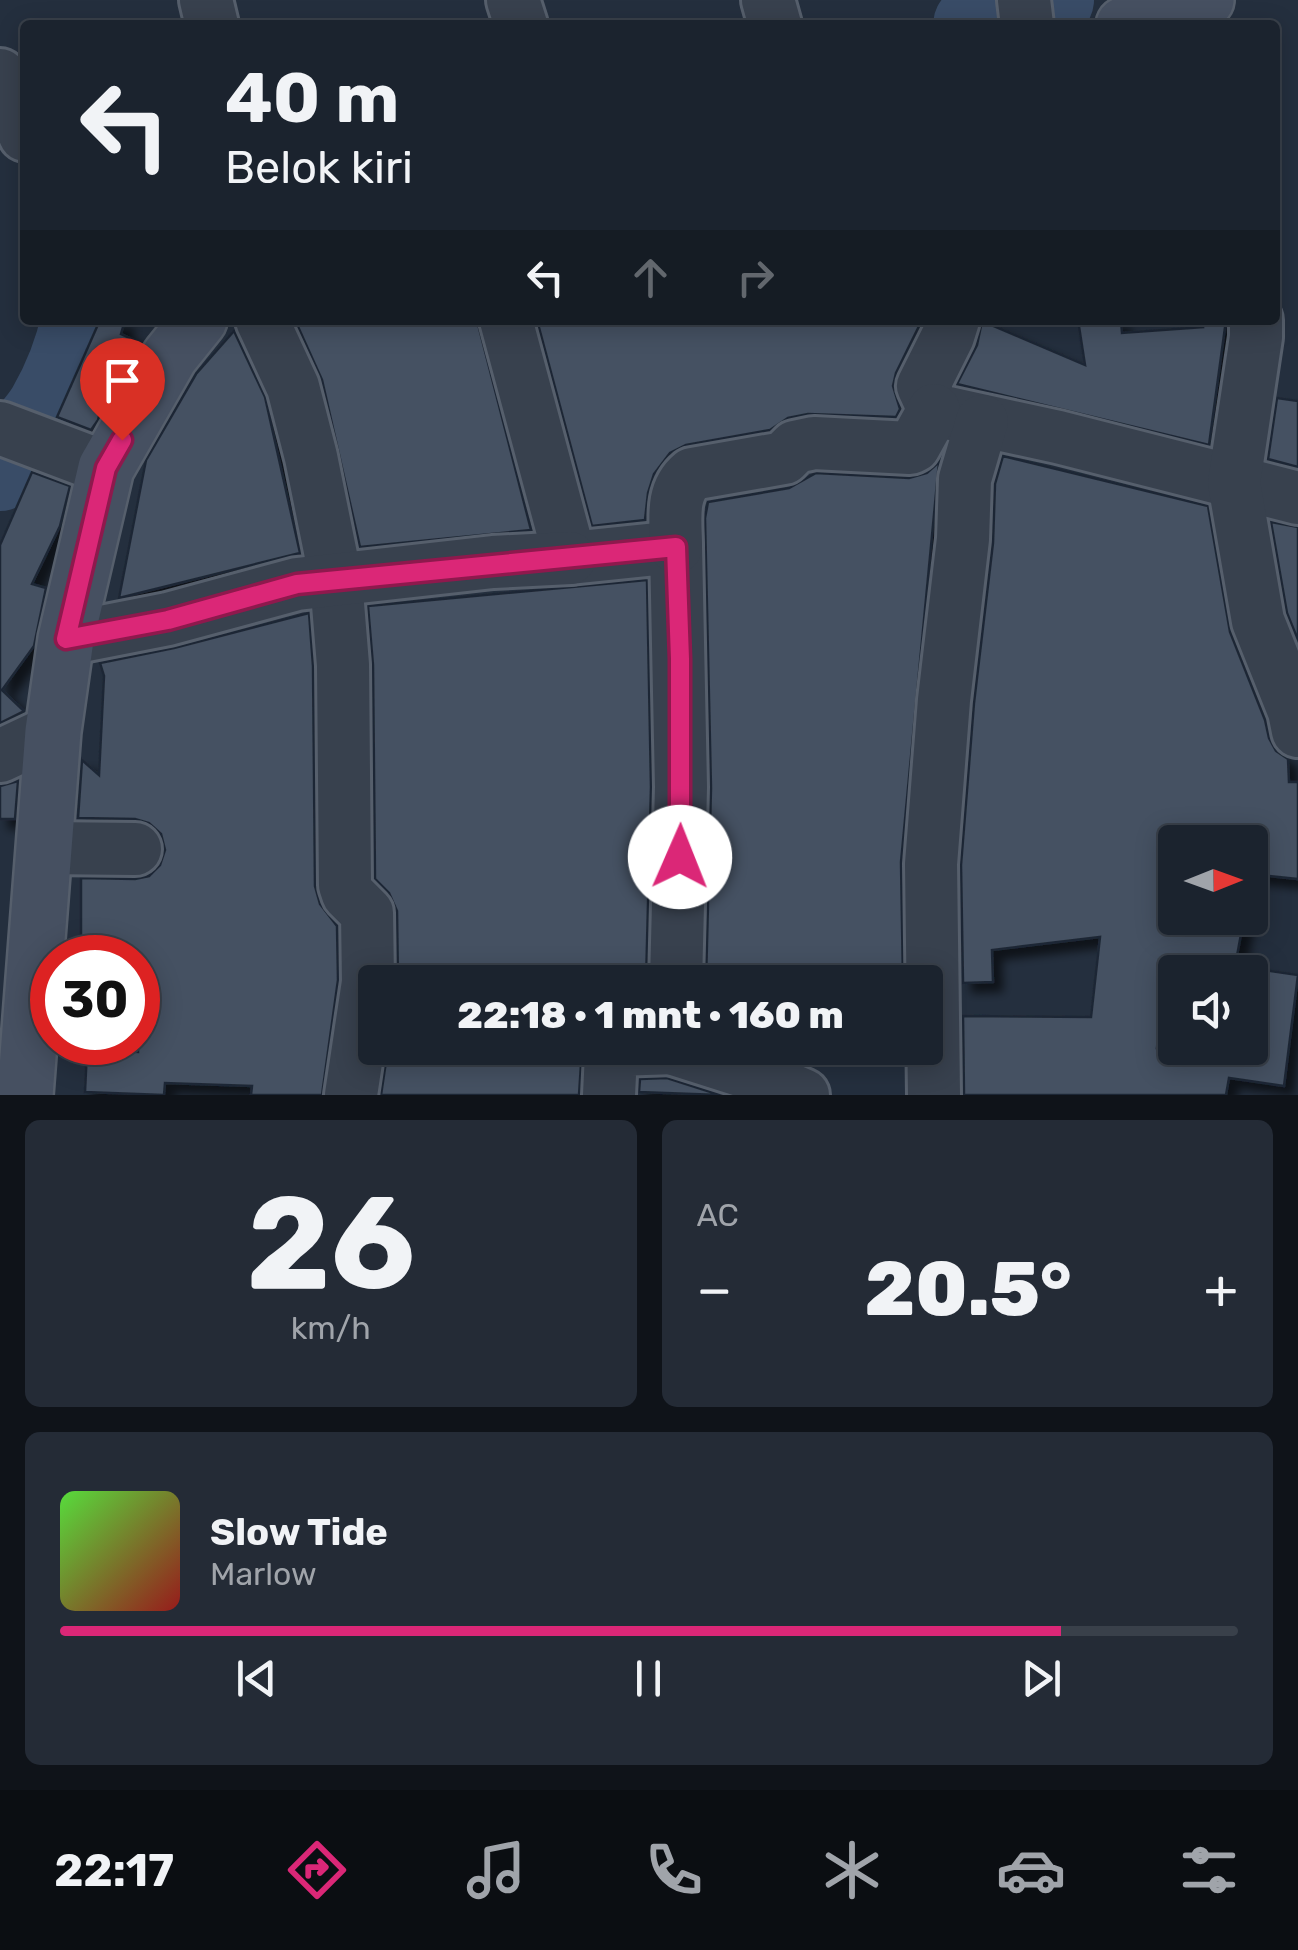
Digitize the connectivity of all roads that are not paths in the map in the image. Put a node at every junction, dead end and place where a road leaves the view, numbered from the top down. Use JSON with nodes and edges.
{"nodes":[{"id":1,"x":1208,"y":0,"type":"edge"},
{"id":2,"x":1141,"y":20,"type":"edge"},
{"id":3,"x":0,"y":75,"type":"edge"},
{"id":4,"x":20,"y":123,"type":"edge"},
{"id":5,"x":195,"y":325,"type":"edge"},
{"id":6,"x":264,"y":325,"type":"edge"},
{"id":7,"x":507,"y":325,"type":"edge"},
{"id":8,"x":951,"y":325,"type":"edge"},
{"id":9,"x":1256,"y":325,"type":"edge"},
{"id":10,"x":958,"y":415,"type":"junction"},
{"id":11,"x":16,"y":432,"type":"edge"},
{"id":12,"x":106,"y":468,"type":"junction"},
{"id":13,"x":1234,"y":483,"type":"junction"},
{"id":14,"x":1298,"y":498,"type":"edge"},
{"id":15,"x":676,"y":547,"type":"junction"},
{"id":16,"x":570,"y":558,"type":"junction"},
{"id":17,"x":336,"y":580,"type":"junction"},
{"id":18,"x":66,"y":639,"type":"junction"},
{"id":19,"x":54,"y":730,"type":"junction"},
{"id":20,"x":1298,"y":731,"type":"edge"},
{"id":21,"x":0,"y":756,"type":"edge"},
{"id":22,"x":45,"y":848,"type":"junction"},
{"id":23,"x":135,"y":849,"type":"dead end"},
{"id":24,"x":676,"y":965,"type":"edge"},
{"id":25,"x":611,"y":1065,"type":"edge"},
{"id":26,"x":727,"y":1065,"type":"edge"},
{"id":27,"x":26,"y":1095,"type":"edge"},
{"id":28,"x":351,"y":1095,"type":"edge"},
{"id":29,"x":609,"y":1095,"type":"edge"},
{"id":30,"x":803,"y":1095,"type":"edge"},
{"id":31,"x":934,"y":1095,"type":"edge"}],
"edges":[{"from":1,"to":2,"type":"street"},
{"from":3,"to":4,"type":"street"},
{"from":5,"to":12,"type":"street"},
{"from":6,"to":17,"type":"street"},
{"from":7,"to":16,"type":"street"},
{"from":8,"to":10,"type":"street"},
{"from":9,"to":13,"type":"street"},
{"from":10,"to":13,"type":"street"},
{"from":10,"to":15,"type":"street"},
{"from":10,"to":31,"type":"street"},
{"from":11,"to":12,"type":"street"},
{"from":12,"to":18,"type":"street"},
{"from":13,"to":14,"type":"street"},
{"from":13,"to":20,"type":"street"},
{"from":15,"to":16,"type":"street"},
{"from":15,"to":24,"type":"street"},
{"from":16,"to":17,"type":"street"},
{"from":17,"to":18,"type":"street"},
{"from":17,"to":28,"type":"street"},
{"from":18,"to":19,"type":"street"},
{"from":19,"to":21,"type":"street"},
{"from":19,"to":22,"type":"street"},
{"from":22,"to":23,"type":"street"},
{"from":22,"to":27,"type":"street"},
{"from":25,"to":29,"type":"street"},
{"from":26,"to":30,"type":"street"}]}
